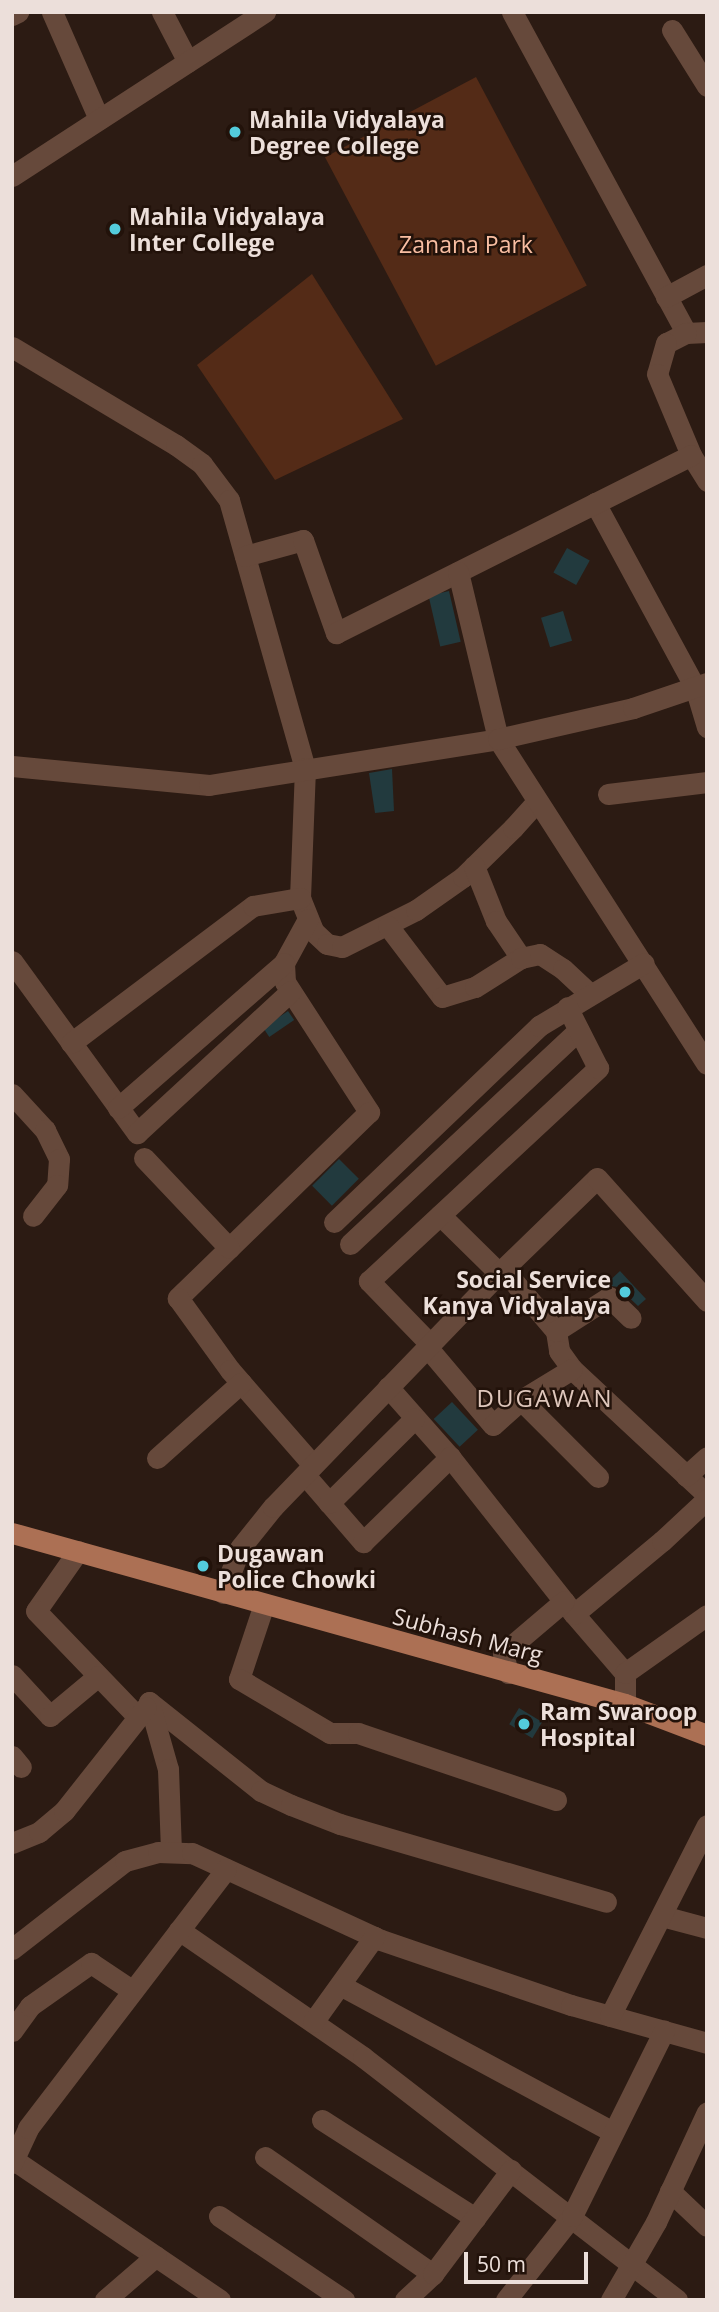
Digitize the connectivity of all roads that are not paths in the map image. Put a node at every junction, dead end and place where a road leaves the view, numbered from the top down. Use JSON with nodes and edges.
{"nodes":[{"id":1,"x":18,"y":12,"type":"edge"},
{"id":2,"x":52,"y":12,"type":"edge"},
{"id":3,"x":162,"y":12,"type":"edge"},
{"id":4,"x":265,"y":12,"type":"edge"},
{"id":5,"x":512,"y":12,"type":"edge"},
{"id":6,"x":12,"y":15,"type":"edge"},
{"id":7,"x":672,"y":30,"type":"dead end"},
{"id":8,"x":188,"y":62,"type":"junction"},
{"id":9,"x":707,"y":86,"type":"edge"},
{"id":10,"x":99,"y":120,"type":"junction"},
{"id":11,"x":12,"y":176,"type":"edge"},
{"id":12,"x":707,"y":275,"type":"edge"},
{"id":13,"x":666,"y":297,"type":"junction"},
{"id":14,"x":696,"y":332,"type":"edge"},
{"id":15,"x":12,"y":347,"type":"edge"},
{"id":16,"x":691,"y":455,"type":"junction"},
{"id":17,"x":707,"y":481,"type":"edge"},
{"id":18,"x":595,"y":503,"type":"junction"},
{"id":19,"x":245,"y":556,"type":"junction"},
{"id":20,"x":458,"y":572,"type":"junction"},
{"id":21,"x":701,"y":685,"type":"edge"},
{"id":22,"x":707,"y":727,"type":"edge"},
{"id":23,"x":498,"y":739,"type":"junction"},
{"id":24,"x":12,"y":765,"type":"edge"},
{"id":25,"x":305,"y":768,"type":"junction"},
{"id":26,"x":707,"y":782,"type":"edge"},
{"id":27,"x":608,"y":794,"type":"dead end"},
{"id":28,"x":537,"y":801,"type":"junction"},
{"id":29,"x":474,"y":866,"type":"junction"},
{"id":30,"x":300,"y":898,"type":"junction"},
{"id":31,"x":308,"y":919,"type":"junction"},
{"id":32,"x":388,"y":926,"type":"junction"},
{"id":33,"x":520,"y":958,"type":"junction"},
{"id":34,"x":284,"y":963,"type":"junction"},
{"id":35,"x":644,"y":963,"type":"junction"},
{"id":36,"x":15,"y":972,"type":"edge"},
{"id":37,"x":291,"y":991,"type":"junction"},
{"id":38,"x":590,"y":994,"type":"junction"},
{"id":39,"x":567,"y":1007,"type":"junction"},
{"id":40,"x":579,"y":1030,"type":"junction"},
{"id":41,"x":71,"y":1043,"type":"junction"},
{"id":42,"x":707,"y":1064,"type":"edge"},
{"id":43,"x":12,"y":1094,"type":"edge"},
{"id":44,"x":118,"y":1108,"type":"junction"},
{"id":45,"x":144,"y":1158,"type":"dead end"},
{"id":46,"x":440,"y":1215,"type":"junction"},
{"id":47,"x":33,"y":1216,"type":"dead end"},
{"id":48,"x":334,"y":1222,"type":"dead end"},
{"id":49,"x":350,"y":1244,"type":"dead end"},
{"id":50,"x":229,"y":1248,"type":"junction"},
{"id":51,"x":501,"y":1271,"type":"junction"},
{"id":52,"x":707,"y":1301,"type":"edge"},
{"id":53,"x":631,"y":1318,"type":"dead end"},
{"id":54,"x":556,"y":1331,"type":"junction"},
{"id":55,"x":429,"y":1345,"type":"junction"},
{"id":56,"x":572,"y":1369,"type":"junction"},
{"id":57,"x":241,"y":1383,"type":"junction"},
{"id":58,"x":388,"y":1387,"type":"junction"},
{"id":59,"x":521,"y":1400,"type":"junction"},
{"id":60,"x":414,"y":1419,"type":"junction"},
{"id":61,"x":450,"y":1457,"type":"junction"},
{"id":62,"x":707,"y":1457,"type":"edge"},
{"id":63,"x":157,"y":1458,"type":"dead end"},
{"id":64,"x":309,"y":1470,"type":"junction"},
{"id":65,"x":686,"y":1476,"type":"junction"},
{"id":66,"x":598,"y":1478,"type":"dead end"},
{"id":67,"x":707,"y":1497,"type":"edge"},
{"id":68,"x":329,"y":1503,"type":"junction"},
{"id":69,"x":12,"y":1533,"type":"edge"},
{"id":70,"x":78,"y":1551,"type":"junction"},
{"id":71,"x":223,"y":1593,"type":"junction"},
{"id":72,"x":264,"y":1604,"type":"junction"},
{"id":73,"x":569,"y":1608,"type":"junction"},
{"id":74,"x":707,"y":1615,"type":"edge"},
{"id":75,"x":508,"y":1673,"type":"junction"},
{"id":76,"x":625,"y":1673,"type":"junction"},
{"id":77,"x":12,"y":1675,"type":"edge"},
{"id":78,"x":98,"y":1676,"type":"junction"},
{"id":79,"x":625,"y":1704,"type":"junction"},
{"id":80,"x":143,"y":1710,"type":"junction"},
{"id":81,"x":707,"y":1735,"type":"edge"},
{"id":82,"x":556,"y":1800,"type":"dead end"},
{"id":83,"x":707,"y":1825,"type":"edge"},
{"id":84,"x":12,"y":1843,"type":"edge"},
{"id":85,"x":171,"y":1852,"type":"junction"},
{"id":86,"x":226,"y":1868,"type":"junction"},
{"id":87,"x":606,"y":1902,"type":"dead end"},
{"id":88,"x":662,"y":1916,"type":"junction"},
{"id":89,"x":707,"y":1928,"type":"edge"},
{"id":90,"x":179,"y":1930,"type":"junction"},
{"id":91,"x":374,"y":1937,"type":"junction"},
{"id":92,"x":12,"y":1949,"type":"edge"},
{"id":93,"x":340,"y":1985,"type":"junction"},
{"id":94,"x":133,"y":1991,"type":"junction"},
{"id":95,"x":610,"y":2016,"type":"junction"},
{"id":96,"x":313,"y":2022,"type":"junction"},
{"id":97,"x":12,"y":2031,"type":"edge"},
{"id":98,"x":664,"y":2031,"type":"junction"},
{"id":99,"x":707,"y":2043,"type":"edge"},
{"id":100,"x":707,"y":2112,"type":"edge"},
{"id":101,"x":322,"y":2120,"type":"dead end"},
{"id":102,"x":613,"y":2132,"type":"junction"},
{"id":103,"x":265,"y":2157,"type":"dead end"},
{"id":104,"x":13,"y":2162,"type":"edge"},
{"id":105,"x":511,"y":2170,"type":"junction"},
{"id":106,"x":670,"y":2191,"type":"junction"},
{"id":107,"x":219,"y":2216,"type":"dead end"},
{"id":108,"x":572,"y":2216,"type":"junction"},
{"id":109,"x":475,"y":2218,"type":"junction"},
{"id":110,"x":707,"y":2225,"type":"edge"},
{"id":111,"x":156,"y":2256,"type":"junction"},
{"id":112,"x":632,"y":2263,"type":"junction"},
{"id":113,"x":433,"y":2274,"type":"junction"},
{"id":114,"x":211,"y":2297,"type":"edge"},
{"id":115,"x":104,"y":2300,"type":"edge"},
{"id":116,"x":344,"y":2300,"type":"edge"},
{"id":117,"x":405,"y":2300,"type":"edge"},
{"id":118,"x":506,"y":2300,"type":"edge"},
{"id":119,"x":611,"y":2300,"type":"edge"},
{"id":120,"x":677,"y":2300,"type":"edge"}],
"edges":[{"from":1,"to":6,"type":"street"},
{"from":2,"to":10,"type":"street"},
{"from":3,"to":8,"type":"street"},
{"from":4,"to":8,"type":"street"},
{"from":5,"to":13,"type":"street"},
{"from":7,"to":9,"type":"street"},
{"from":8,"to":10,"type":"street"},
{"from":10,"to":11,"type":"street"},
{"from":12,"to":13,"type":"street"},
{"from":13,"to":14,"type":"street"},
{"from":14,"to":16,"type":"street"},
{"from":15,"to":19,"type":"street"},
{"from":16,"to":17,"type":"street"},
{"from":16,"to":18,"type":"street"},
{"from":18,"to":20,"type":"street"},
{"from":18,"to":21,"type":"street"},
{"from":19,"to":20,"type":"street"},
{"from":19,"to":25,"type":"street"},
{"from":20,"to":23,"type":"street"},
{"from":21,"to":22,"type":"street"},
{"from":21,"to":23,"type":"street"},
{"from":23,"to":25,"type":"street"},
{"from":23,"to":28,"type":"street"},
{"from":24,"to":25,"type":"street"},
{"from":25,"to":30,"type":"street"},
{"from":26,"to":27,"type":"street"},
{"from":28,"to":29,"type":"street"},
{"from":28,"to":35,"type":"street"},
{"from":29,"to":32,"type":"street"},
{"from":29,"to":33,"type":"street"},
{"from":30,"to":31,"type":"street"},
{"from":30,"to":41,"type":"street"},
{"from":31,"to":32,"type":"street"},
{"from":31,"to":34,"type":"street"},
{"from":32,"to":33,"type":"street"},
{"from":33,"to":38,"type":"street"},
{"from":34,"to":37,"type":"street"},
{"from":34,"to":44,"type":"street"},
{"from":35,"to":38,"type":"street"},
{"from":35,"to":42,"type":"street"},
{"from":36,"to":41,"type":"street"},
{"from":37,"to":44,"type":"street"},
{"from":37,"to":50,"type":"street"},
{"from":38,"to":39,"type":"street"},
{"from":39,"to":40,"type":"street"},
{"from":39,"to":48,"type":"street"},
{"from":40,"to":46,"type":"street"},
{"from":40,"to":49,"type":"street"},
{"from":41,"to":44,"type":"street"},
{"from":43,"to":47,"type":"street"},
{"from":45,"to":50,"type":"street"},
{"from":46,"to":51,"type":"street"},
{"from":46,"to":55,"type":"street"},
{"from":50,"to":57,"type":"street"},
{"from":51,"to":52,"type":"street"},
{"from":51,"to":54,"type":"street"},
{"from":51,"to":55,"type":"street"},
{"from":53,"to":54,"type":"street"},
{"from":54,"to":56,"type":"street"},
{"from":55,"to":58,"type":"street"},
{"from":55,"to":59,"type":"street"},
{"from":56,"to":59,"type":"street"},
{"from":56,"to":65,"type":"street"},
{"from":57,"to":63,"type":"street"},
{"from":57,"to":64,"type":"street"},
{"from":58,"to":60,"type":"street"},
{"from":58,"to":64,"type":"street"},
{"from":59,"to":66,"type":"street"},
{"from":60,"to":61,"type":"street"},
{"from":60,"to":68,"type":"street"},
{"from":61,"to":68,"type":"street"},
{"from":61,"to":73,"type":"street"},
{"from":62,"to":65,"type":"street"},
{"from":64,"to":68,"type":"street"},
{"from":64,"to":71,"type":"street"},
{"from":65,"to":67,"type":"street"},
{"from":67,"to":73,"type":"street"},
{"from":69,"to":70,"type":"main road","name":"Subhash Marg"},
{"from":70,"to":71,"type":"main road","name":"Subhash Marg"},
{"from":70,"to":78,"type":"street"},
{"from":71,"to":72,"type":"main road","name":"Subhash Marg"},
{"from":72,"to":75,"type":"main road","name":"Subhash Marg"},
{"from":72,"to":82,"type":"street"},
{"from":73,"to":75,"type":"street"},
{"from":73,"to":76,"type":"street"},
{"from":74,"to":76,"type":"street"},
{"from":75,"to":79,"type":"main road","name":"Subhash Marg"},
{"from":76,"to":79,"type":"street"},
{"from":77,"to":78,"type":"street"},
{"from":78,"to":80,"type":"street"},
{"from":79,"to":81,"type":"main road","name":"Subhash Marg"},
{"from":80,"to":84,"type":"street"},
{"from":80,"to":85,"type":"street"},
{"from":80,"to":87,"type":"street"},
{"from":83,"to":88,"type":"street"},
{"from":85,"to":86,"type":"street"},
{"from":85,"to":92,"type":"street"},
{"from":86,"to":90,"type":"street"},
{"from":86,"to":91,"type":"street"},
{"from":88,"to":89,"type":"street"},
{"from":88,"to":95,"type":"street"},
{"from":90,"to":94,"type":"street"},
{"from":90,"to":96,"type":"street"},
{"from":91,"to":93,"type":"street"},
{"from":91,"to":95,"type":"street"},
{"from":93,"to":96,"type":"street"},
{"from":93,"to":102,"type":"street"},
{"from":94,"to":97,"type":"street"},
{"from":94,"to":104,"type":"street"},
{"from":95,"to":98,"type":"street"},
{"from":96,"to":105,"type":"street"},
{"from":98,"to":99,"type":"street"},
{"from":98,"to":102,"type":"street"},
{"from":100,"to":106,"type":"street"},
{"from":101,"to":109,"type":"street"},
{"from":102,"to":108,"type":"street"},
{"from":103,"to":113,"type":"street"},
{"from":104,"to":111,"type":"street"},
{"from":105,"to":108,"type":"street"},
{"from":105,"to":109,"type":"street"},
{"from":106,"to":110,"type":"street"},
{"from":106,"to":112,"type":"street"},
{"from":107,"to":116,"type":"street"},
{"from":108,"to":112,"type":"street"},
{"from":108,"to":118,"type":"street"},
{"from":109,"to":113,"type":"street"},
{"from":111,"to":114,"type":"street"},
{"from":111,"to":115,"type":"street"},
{"from":112,"to":119,"type":"street"},
{"from":112,"to":120,"type":"street"},
{"from":113,"to":117,"type":"street"}]}
